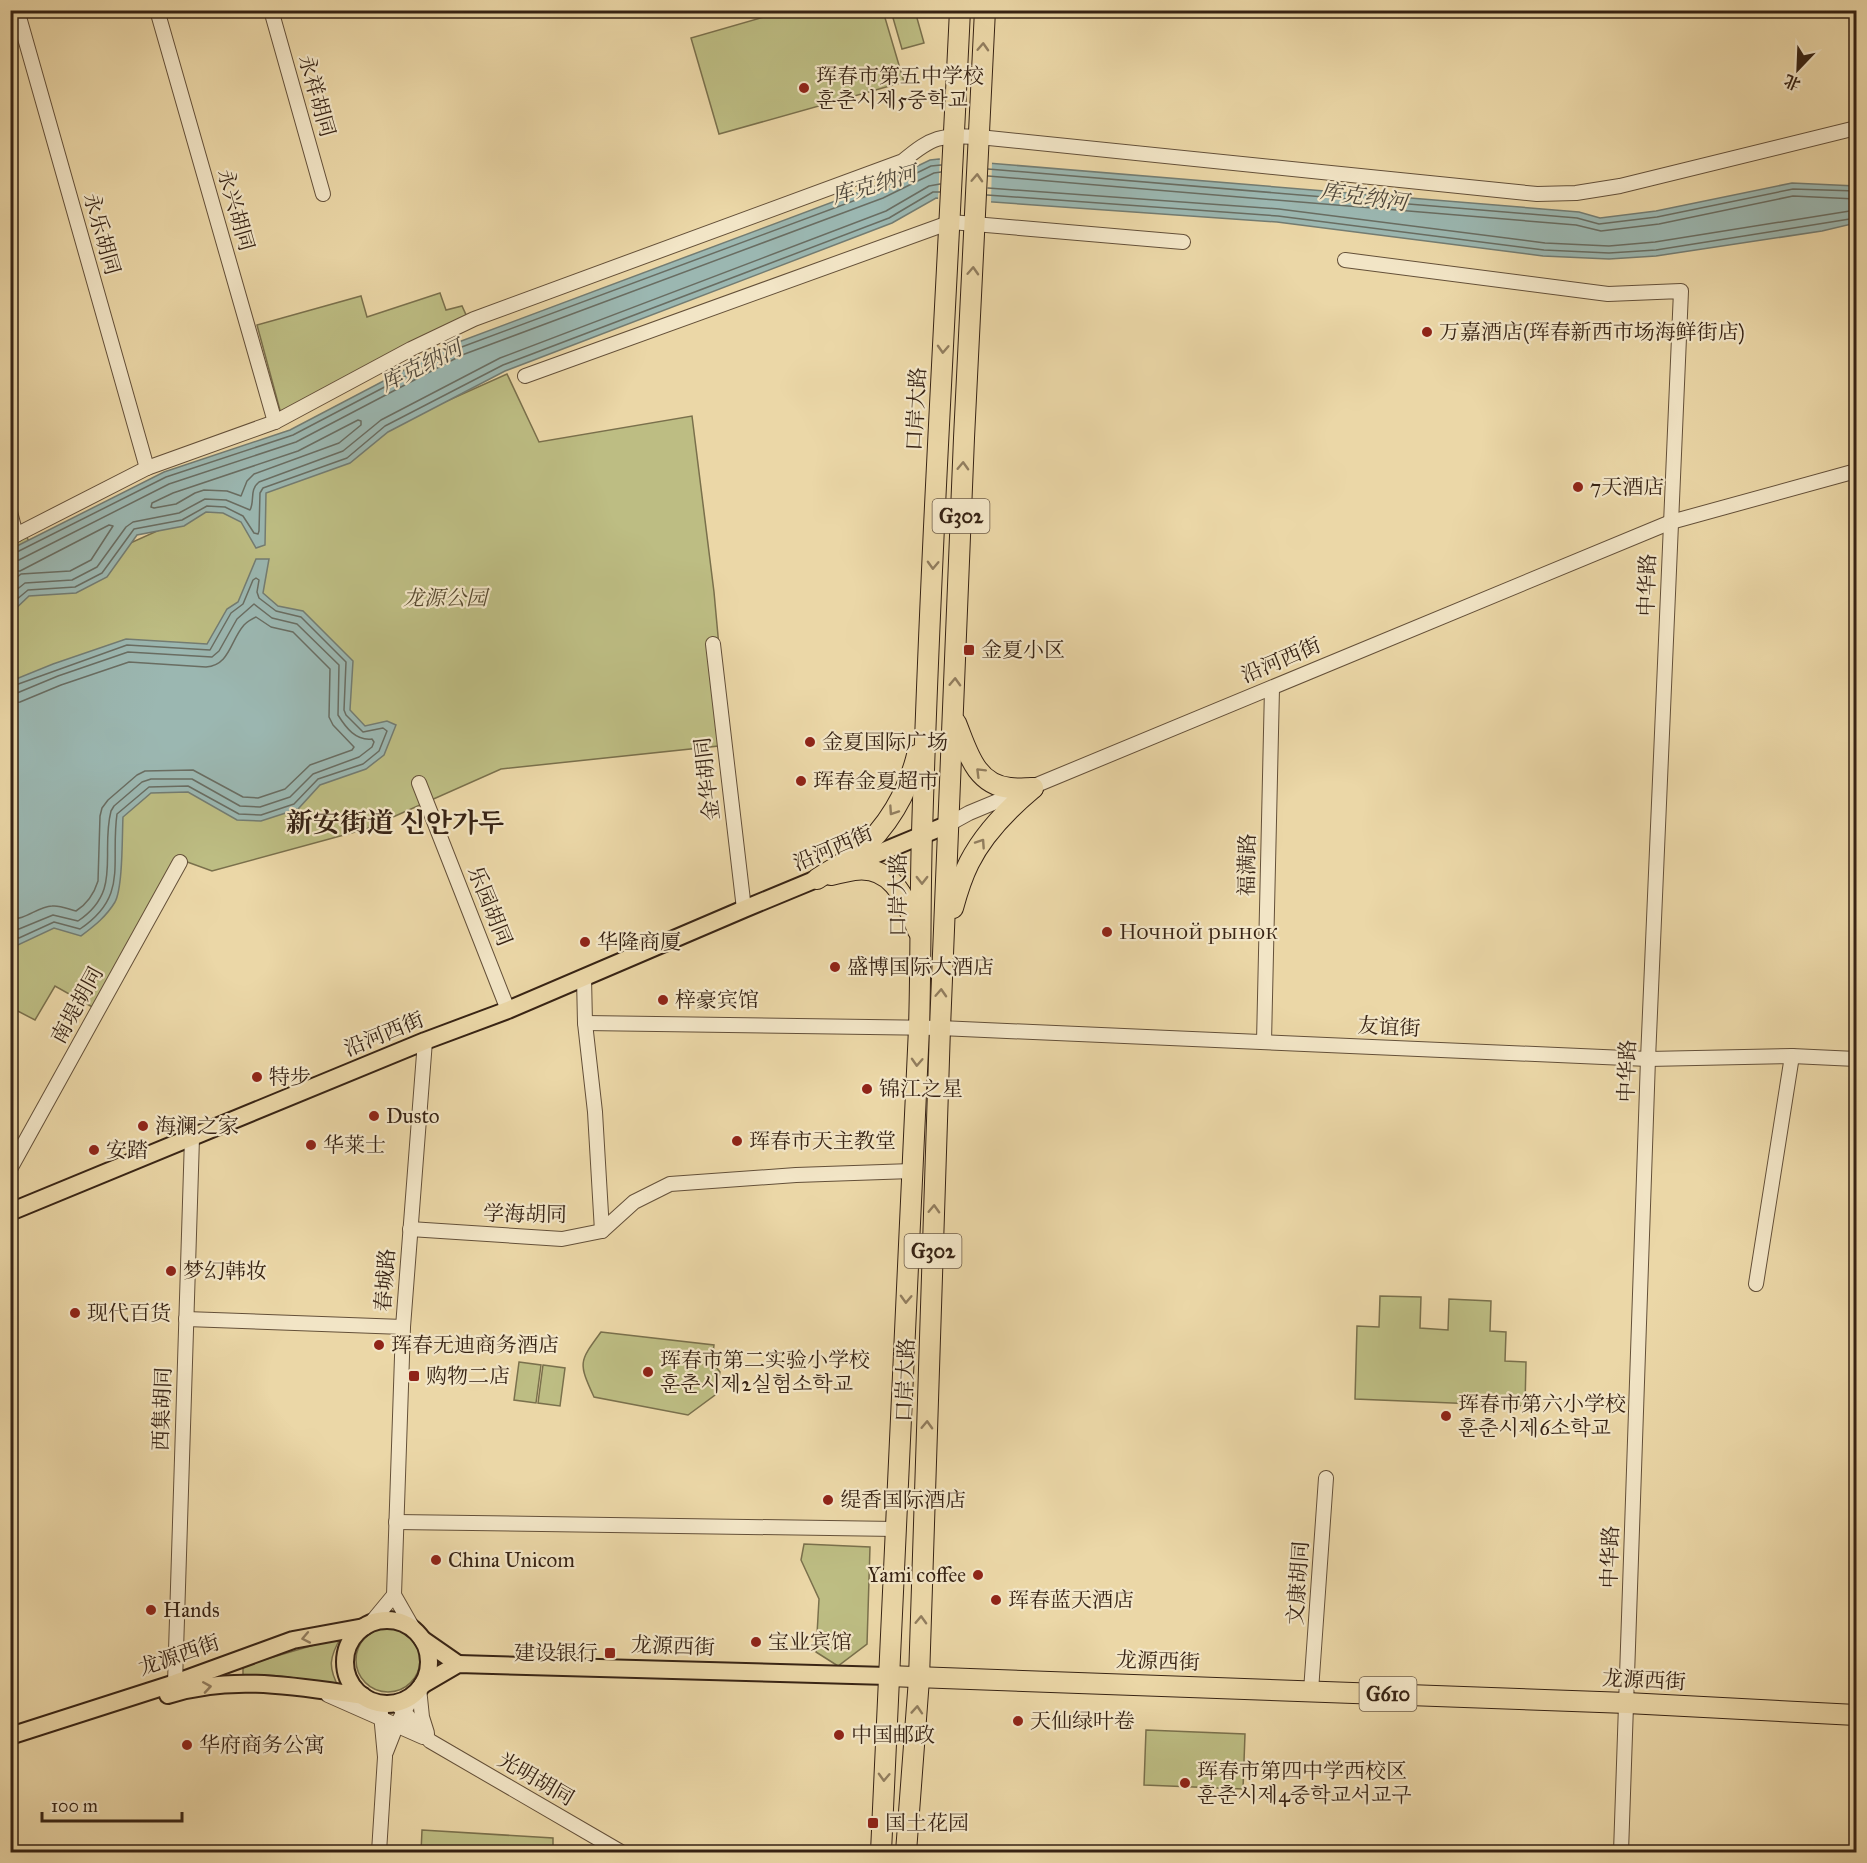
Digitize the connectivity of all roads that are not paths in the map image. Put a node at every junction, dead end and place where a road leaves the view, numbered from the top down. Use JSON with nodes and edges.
{"nodes":[{"id":1,"x":17,"y":10,"type":"edge"},
{"id":2,"x":157,"y":10,"type":"edge"},
{"id":3,"x":271,"y":10,"type":"edge"},
{"id":4,"x":960,"y":10,"type":"edge"},
{"id":5,"x":985,"y":10,"type":"edge"},
{"id":6,"x":1857,"y":128,"type":"edge"},
{"id":7,"x":954,"y":141,"type":"junction"},
{"id":8,"x":979,"y":142,"type":"junction"},
{"id":9,"x":323,"y":194,"type":"dead end"},
{"id":10,"x":951,"y":214,"type":"junction"},
{"id":11,"x":975,"y":216,"type":"junction"},
{"id":12,"x":1184,"y":242,"type":"dead end"},
{"id":13,"x":1345,"y":260,"type":"dead end"},
{"id":14,"x":525,"y":376,"type":"dead end"},
{"id":15,"x":275,"y":422,"type":"junction"},
{"id":16,"x":147,"y":468,"type":"junction"},
{"id":17,"x":1857,"y":471,"type":"edge"},
{"id":18,"x":10,"y":512,"type":"edge"},
{"id":19,"x":1671,"y":522,"type":"junction"},
{"id":20,"x":13,"y":537,"type":"edge"},
{"id":21,"x":713,"y":644,"type":"dead end"},
{"id":22,"x":1272,"y":688,"type":"junction"},
{"id":23,"x":953,"y":715,"type":"junction"},
{"id":24,"x":927,"y":717,"type":"junction"},
{"id":25,"x":419,"y":783,"type":"dead end"},
{"id":26,"x":1033,"y":788,"type":"junction"},
{"id":27,"x":949,"y":824,"type":"junction"},
{"id":28,"x":922,"y":835,"type":"junction"},
{"id":29,"x":180,"y":862,"type":"dead end"},
{"id":30,"x":817,"y":879,"type":"junction"},
{"id":31,"x":744,"y":909,"type":"junction"},
{"id":32,"x":944,"y":936,"type":"junction"},
{"id":33,"x":922,"y":941,"type":"junction"},
{"id":34,"x":584,"y":977,"type":"junction"},
{"id":35,"x":508,"y":1010,"type":"junction"},
{"id":36,"x":585,"y":1023,"type":"junction"},
{"id":37,"x":919,"y":1028,"type":"junction"},
{"id":38,"x":940,"y":1028,"type":"junction"},
{"id":39,"x":425,"y":1041,"type":"junction"},
{"id":40,"x":1264,"y":1042,"type":"junction"},
{"id":41,"x":1792,"y":1056,"type":"junction"},
{"id":42,"x":1648,"y":1059,"type":"junction"},
{"id":43,"x":1857,"y":1059,"type":"edge"},
{"id":44,"x":192,"y":1137,"type":"junction"},
{"id":45,"x":10,"y":1168,"type":"edge"},
{"id":46,"x":912,"y":1170,"type":"junction"},
{"id":47,"x":10,"y":1212,"type":"edge"},
{"id":48,"x":410,"y":1229,"type":"junction"},
{"id":49,"x":602,"y":1231,"type":"junction"},
{"id":50,"x":1756,"y":1284,"type":"dead end"},
{"id":51,"x":186,"y":1319,"type":"junction"},
{"id":52,"x":403,"y":1327,"type":"junction"},
{"id":53,"x":1326,"y":1478,"type":"dead end"},
{"id":54,"x":396,"y":1522,"type":"junction"},
{"id":55,"x":896,"y":1529,"type":"junction"},
{"id":56,"x":394,"y":1595,"type":"junction"},
{"id":57,"x":367,"y":1625,"type":"junction"},
{"id":58,"x":418,"y":1634,"type":"junction"},
{"id":59,"x":458,"y":1664,"type":"junction"},
{"id":60,"x":888,"y":1677,"type":"junction"},
{"id":61,"x":919,"y":1679,"type":"junction"},
{"id":62,"x":175,"y":1683,"type":"junction"},
{"id":63,"x":314,"y":1689,"type":"junction"},
{"id":64,"x":418,"y":1689,"type":"junction"},
{"id":65,"x":1311,"y":1691,"type":"junction"},
{"id":66,"x":363,"y":1696,"type":"junction"},
{"id":67,"x":1626,"y":1703,"type":"junction"},
{"id":68,"x":390,"y":1709,"type":"junction"},
{"id":69,"x":1857,"y":1715,"type":"edge"},
{"id":70,"x":397,"y":1724,"type":"junction"},
{"id":71,"x":10,"y":1736,"type":"edge"},
{"id":72,"x":430,"y":1741,"type":"junction"},
{"id":73,"x":10,"y":1747,"type":"edge"},
{"id":74,"x":385,"y":1757,"type":"junction"},
{"id":75,"x":379,"y":1852,"type":"edge"},
{"id":76,"x":621,"y":1852,"type":"edge"},
{"id":77,"x":881,"y":1852,"type":"edge"},
{"id":78,"x":906,"y":1852,"type":"edge"},
{"id":79,"x":1621,"y":1852,"type":"edge"}],
"edges":[{"from":1,"to":16,"type":"street","name":"永乐胡同"},
{"from":2,"to":15,"type":"street","name":"永兴胡同"},
{"from":3,"to":9,"type":"street","name":"永祥胡同"},
{"from":4,"to":7,"type":"highway","name":"口岸大路","number":"G302"},
{"from":8,"to":5,"type":"highway","name":"口岸大路","number":"G302","one_way":true},
{"from":6,"to":8,"type":"street"},
{"from":7,"to":8,"type":"street"},
{"from":7,"to":10,"type":"highway","name":"口岸大路","number":"G302"},
{"from":7,"to":15,"type":"street"},
{"from":11,"to":8,"type":"highway","name":"口岸大路","number":"G302","one_way":true},
{"from":10,"to":11,"type":"street"},
{"from":10,"to":14,"type":"street"},
{"from":10,"to":24,"type":"highway","name":"口岸大路","number":"G302","one_way":true},
{"from":11,"to":12,"type":"street"},
{"from":23,"to":11,"type":"highway","name":"口岸大路","number":"G302","one_way":true},
{"from":13,"to":19,"type":"street","name":"中华路"},
{"from":15,"to":16,"type":"street"},
{"from":16,"to":20,"type":"street"},
{"from":17,"to":19,"type":"street","name":"沿河西街"},
{"from":18,"to":20,"type":"street"},
{"from":19,"to":22,"type":"street","name":"沿河西街"},
{"from":19,"to":42,"type":"street","name":"中华路"},
{"from":21,"to":31,"type":"street","name":"金华胡同"},
{"from":22,"to":26,"type":"street","name":"沿河西街"},
{"from":22,"to":40,"type":"street","name":"福满路"},
{"from":26,"to":23,"type":"highway","one_way":true},
{"from":23,"to":27,"type":"highway","name":"口岸大路","number":"G302"},
{"from":24,"to":28,"type":"highway","name":"口岸大路","number":"G302"},
{"from":24,"to":30,"type":"highway","one_way":true},
{"from":25,"to":35,"type":"street","name":"乐园胡同"},
{"from":26,"to":27,"type":"street","name":"沿河西街"},
{"from":32,"to":26,"type":"highway","one_way":true},
{"from":27,"to":28,"type":"main road","name":"沿河西街"},
{"from":27,"to":32,"type":"highway","name":"口岸大路","number":"G302"},
{"from":28,"to":30,"type":"main road","name":"沿河西街"},
{"from":28,"to":33,"type":"highway","name":"口岸大路","number":"G302","one_way":true},
{"from":29,"to":45,"type":"street","name":"南堤胡同"},
{"from":30,"to":31,"type":"main road","name":"沿河西街"},
{"from":30,"to":33,"type":"highway"},
{"from":31,"to":34,"type":"main road","name":"沿河西街"},
{"from":38,"to":32,"type":"highway","name":"口岸大路","number":"G302","one_way":true},
{"from":33,"to":37,"type":"highway","name":"口岸大路","number":"G302"},
{"from":34,"to":35,"type":"main road","name":"沿河西街"},
{"from":34,"to":36,"type":"street"},
{"from":35,"to":39,"type":"main road","name":"沿河西街"},
{"from":36,"to":37,"type":"street","name":"友谊街"},
{"from":36,"to":49,"type":"street"},
{"from":37,"to":38,"type":"street","name":"友谊街"},
{"from":37,"to":46,"type":"highway","name":"口岸大路","number":"G302","one_way":true},
{"from":38,"to":40,"type":"street","name":"友谊街"},
{"from":61,"to":38,"type":"highway","name":"口岸大路","number":"G302","one_way":true},
{"from":39,"to":44,"type":"main road","name":"沿河西街"},
{"from":39,"to":48,"type":"street","name":"春城路"},
{"from":40,"to":42,"type":"street","name":"友谊街"},
{"from":41,"to":42,"type":"street","name":"友谊街"},
{"from":41,"to":43,"type":"street","name":"友谊街"},
{"from":41,"to":50,"type":"street"},
{"from":42,"to":67,"type":"street","name":"中华路"},
{"from":44,"to":47,"type":"main road","name":"沿河西街"},
{"from":44,"to":51,"type":"street","name":"西集胡同"},
{"from":46,"to":49,"type":"street"},
{"from":46,"to":55,"type":"highway","name":"口岸大路","number":"G302","one_way":true},
{"from":48,"to":49,"type":"street","name":"学海胡同"},
{"from":48,"to":52,"type":"street","name":"春城路"},
{"from":51,"to":52,"type":"street"},
{"from":51,"to":62,"type":"street","name":"西集胡同"},
{"from":52,"to":54,"type":"street","name":"春城路"},
{"from":53,"to":65,"type":"street","name":"文康胡同"},
{"from":54,"to":55,"type":"street"},
{"from":54,"to":56,"type":"street","name":"春城路"},
{"from":55,"to":60,"type":"highway","name":"口岸大路","number":"G302"},
{"from":56,"to":57,"type":"street"},
{"from":56,"to":58,"type":"street"},
{"from":57,"to":58,"type":"main road"},
{"from":57,"to":62,"type":"main road","name":"龙源西街","one_way":true},
{"from":57,"to":66,"type":"main road"},
{"from":58,"to":59,"type":"main road"},
{"from":58,"to":64,"type":"main road"},
{"from":59,"to":60,"type":"main road","name":"龙源西街"},
{"from":59,"to":64,"type":"main road"},
{"from":60,"to":61,"type":"highway","name":"龙源西街","number":"G610"},
{"from":60,"to":77,"type":"highway","name":"口岸大路","number":"G302","one_way":true},
{"from":61,"to":65,"type":"highway","name":"龙源西街","number":"G610"},
{"from":78,"to":61,"type":"highway","name":"口岸大路","number":"G302","one_way":true},
{"from":62,"to":71,"type":"main road","name":"龙源西街"},
{"from":63,"to":66,"type":"main road","name":"龙源西街"},
{"from":63,"to":68,"type":"street"},
{"from":73,"to":63,"type":"main road","name":"龙源西街","one_way":true},
{"from":64,"to":68,"type":"main road"},
{"from":64,"to":72,"type":"street"},
{"from":65,"to":67,"type":"highway","name":"龙源西街","number":"G610"},
{"from":66,"to":68,"type":"main road"},
{"from":67,"to":69,"type":"highway","name":"龙源西街","number":"G610"},
{"from":67,"to":79,"type":"street","name":"中华路"},
{"from":68,"to":70,"type":"street"},
{"from":68,"to":72,"type":"street","name":"光明胡同"},
{"from":68,"to":74,"type":"street"},
{"from":70,"to":72,"type":"street"},
{"from":70,"to":74,"type":"street"},
{"from":72,"to":76,"type":"street","name":"光明胡同"},
{"from":74,"to":75,"type":"street"}]}
